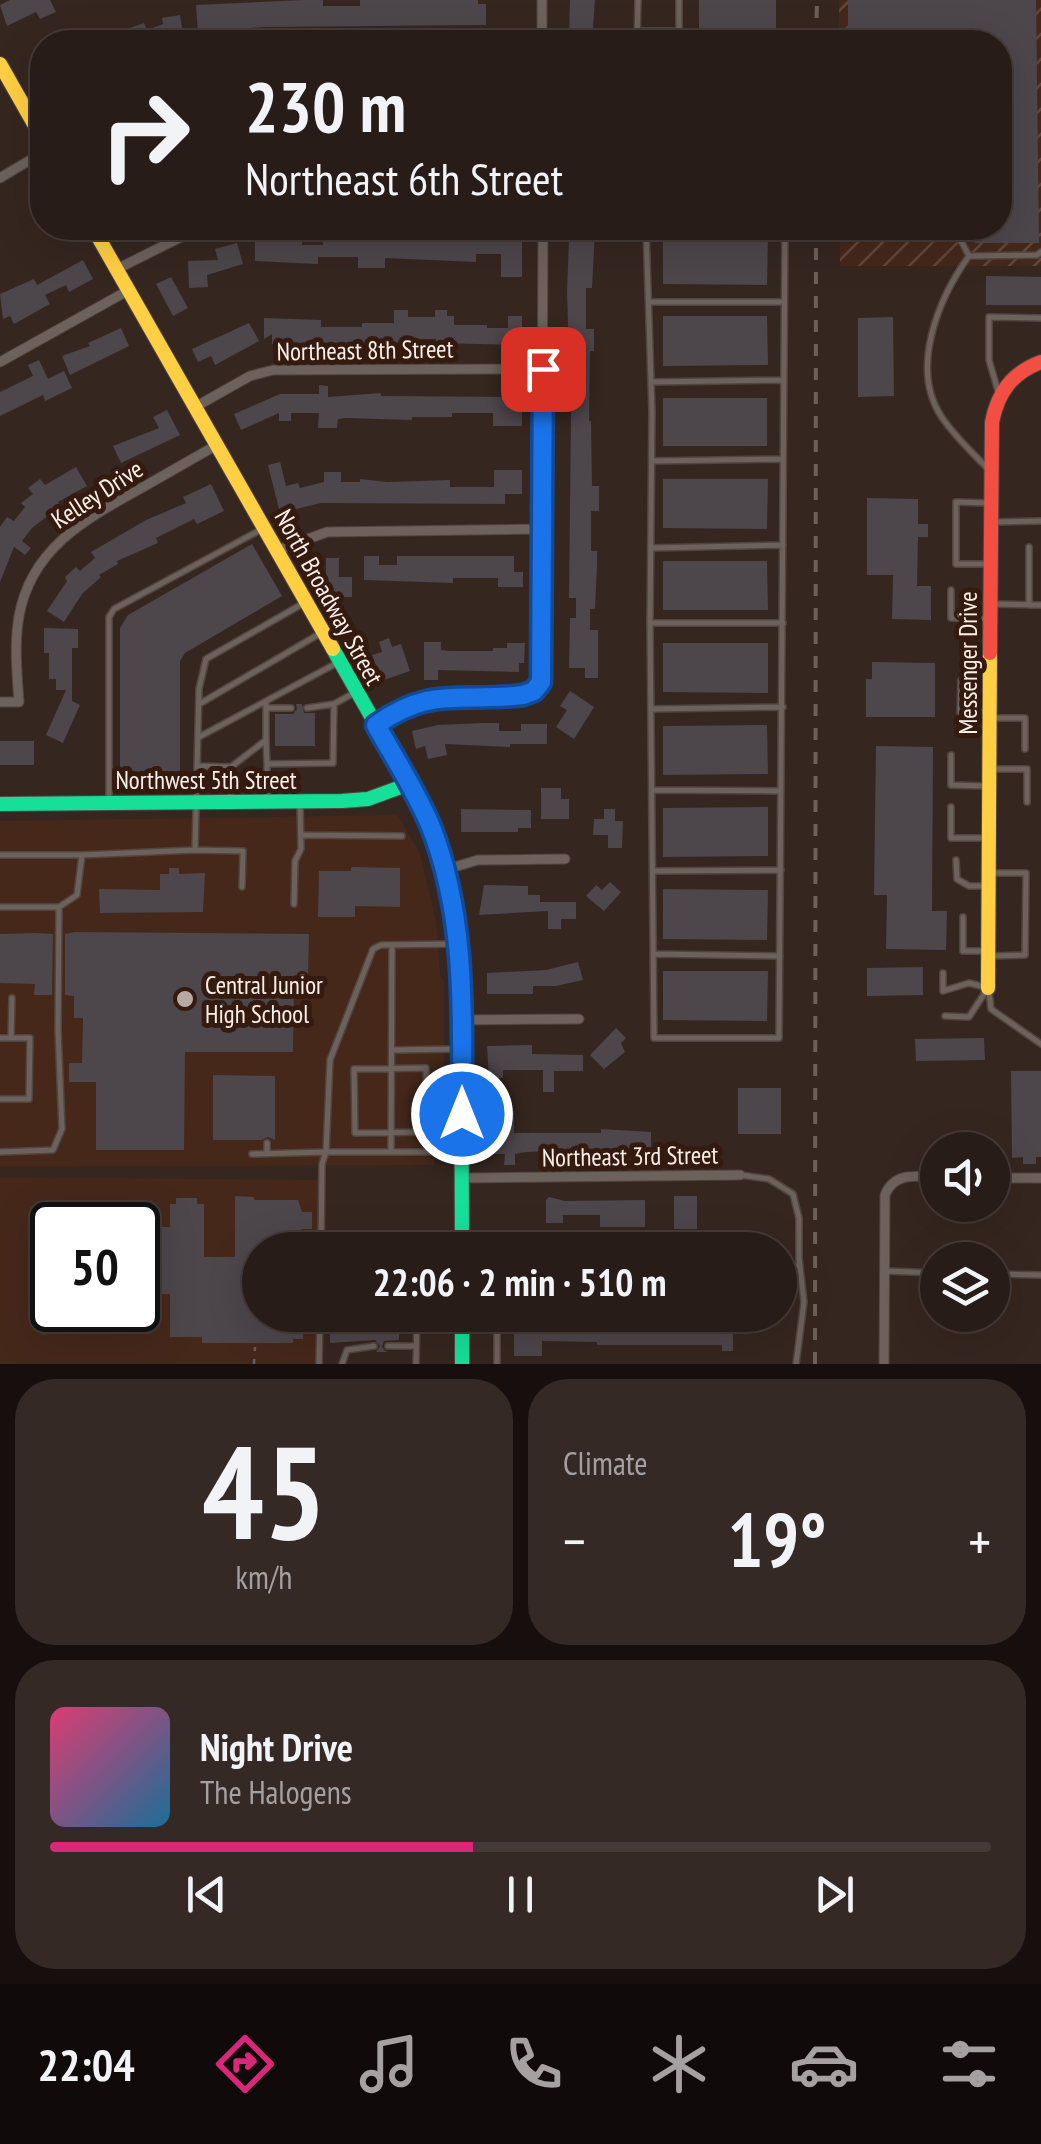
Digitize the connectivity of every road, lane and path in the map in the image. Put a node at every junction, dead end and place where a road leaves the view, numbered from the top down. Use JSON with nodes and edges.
{"nodes":[{"id":1,"x":542,"y":0,"type":"edge"},
{"id":2,"x":638,"y":0,"type":"edge"},
{"id":3,"x":679,"y":0,"type":"edge"},
{"id":4,"x":542,"y":30,"type":"edge"},
{"id":5,"x":637,"y":30,"type":"edge"},
{"id":6,"x":679,"y":30,"type":"edge"},
{"id":7,"x":0,"y":64,"type":"edge"},
{"id":8,"x":30,"y":115,"type":"edge"},
{"id":9,"x":30,"y":160,"type":"edge"},
{"id":10,"x":0,"y":178,"type":"edge"},
{"id":11,"x":101,"y":240,"type":"edge"},
{"id":12,"x":176,"y":240,"type":"edge"},
{"id":13,"x":542,"y":240,"type":"edge"},
{"id":14,"x":647,"y":240,"type":"edge"},
{"id":15,"x":785,"y":240,"type":"edge"},
{"id":16,"x":961,"y":240,"type":"edge"},
{"id":17,"x":1041,"y":252,"type":"edge"},
{"id":18,"x":969,"y":256,"type":"junction"},
{"id":19,"x":117,"y":269,"type":"junction"},
{"id":20,"x":129,"y":290,"type":"junction"},
{"id":21,"x":650,"y":302,"type":"junction"},
{"id":22,"x":784,"y":302,"type":"junction"},
{"id":23,"x":1041,"y":318,"type":"edge"},
{"id":24,"x":0,"y":362,"type":"edge"},
{"id":25,"x":1041,"y":362,"type":"edge"},
{"id":26,"x":543,"y":369,"type":"junction"},
{"id":27,"x":782,"y":380,"type":"junction"},
{"id":28,"x":652,"y":382,"type":"junction"},
{"id":29,"x":999,"y":394,"type":"junction"},
{"id":30,"x":196,"y":406,"type":"junction"},
{"id":31,"x":217,"y":445,"type":"junction"},
{"id":32,"x":783,"y":459,"type":"junction"},
{"id":33,"x":652,"y":461,"type":"junction"},
{"id":34,"x":990,"y":471,"type":"junction"},
{"id":35,"x":990,"y":502,"type":"junction"},
{"id":36,"x":1041,"y":521,"type":"edge"},
{"id":37,"x":990,"y":522,"type":"junction"},
{"id":38,"x":264,"y":528,"type":"junction"},
{"id":39,"x":543,"y":530,"type":"junction"},
{"id":40,"x":783,"y":545,"type":"junction"},
{"id":41,"x":1029,"y":547,"type":"dead end"},
{"id":42,"x":651,"y":548,"type":"junction"},
{"id":43,"x":278,"y":550,"type":"junction"},
{"id":44,"x":990,"y":564,"type":"junction"},
{"id":45,"x":951,"y":590,"type":"dead end"},
{"id":46,"x":306,"y":602,"type":"junction"},
{"id":47,"x":1028,"y":604,"type":"junction"},
{"id":48,"x":1041,"y":605,"type":"edge"},
{"id":49,"x":990,"y":611,"type":"junction"},
{"id":50,"x":650,"y":623,"type":"junction"},
{"id":51,"x":783,"y":623,"type":"junction"},
{"id":52,"x":324,"y":632,"type":"junction"},
{"id":53,"x":340,"y":661,"type":"junction"},
{"id":54,"x":990,"y":670,"type":"junction"},
{"id":55,"x":357,"y":692,"type":"junction"},
{"id":56,"x":0,"y":702,"type":"edge"},
{"id":57,"x":199,"y":704,"type":"junction"},
{"id":58,"x":334,"y":704,"type":"junction"},
{"id":59,"x":266,"y":705,"type":"junction"},
{"id":60,"x":783,"y":706,"type":"junction"},
{"id":61,"x":291,"y":708,"type":"dead end"},
{"id":62,"x":307,"y":708,"type":"dead end"},
{"id":63,"x":652,"y":710,"type":"junction"},
{"id":64,"x":990,"y":715,"type":"junction"},
{"id":65,"x":376,"y":725,"type":"junction"},
{"id":66,"x":199,"y":737,"type":"junction"},
{"id":67,"x":266,"y":740,"type":"junction"},
{"id":68,"x":1026,"y":749,"type":"dead end"},
{"id":69,"x":952,"y":754,"type":"dead end"},
{"id":70,"x":267,"y":764,"type":"junction"},
{"id":71,"x":200,"y":766,"type":"junction"},
{"id":72,"x":231,"y":767,"type":"junction"},
{"id":73,"x":990,"y":769,"type":"junction"},
{"id":74,"x":409,"y":784,"type":"junction"},
{"id":75,"x":990,"y":786,"type":"junction"},
{"id":76,"x":653,"y":790,"type":"junction"},
{"id":77,"x":782,"y":791,"type":"junction"},
{"id":78,"x":198,"y":802,"type":"junction"},
{"id":79,"x":230,"y":802,"type":"junction"},
{"id":80,"x":267,"y":802,"type":"junction"},
{"id":81,"x":300,"y":802,"type":"junction"},
{"id":82,"x":1028,"y":802,"type":"dead end"},
{"id":83,"x":109,"y":803,"type":"junction"},
{"id":84,"x":0,"y":804,"type":"edge"},
{"id":85,"x":952,"y":807,"type":"dead end"},
{"id":86,"x":301,"y":835,"type":"junction"},
{"id":87,"x":402,"y":836,"type":"dead end"},
{"id":88,"x":990,"y":838,"type":"junction"},
{"id":89,"x":195,"y":850,"type":"junction"},
{"id":90,"x":0,"y":854,"type":"edge"},
{"id":91,"x":82,"y":855,"type":"junction"},
{"id":92,"x":565,"y":859,"type":"dead end"},
{"id":93,"x":956,"y":860,"type":"dead end"},
{"id":94,"x":444,"y":870,"type":"junction"},
{"id":95,"x":781,"y":870,"type":"junction"},
{"id":96,"x":654,"y":871,"type":"junction"},
{"id":97,"x":989,"y":879,"type":"junction"},
{"id":98,"x":242,"y":888,"type":"dead end"},
{"id":99,"x":294,"y":904,"type":"dead end"},
{"id":100,"x":0,"y":907,"type":"edge"},
{"id":101,"x":59,"y":907,"type":"junction"},
{"id":102,"x":963,"y":918,"type":"dead end"},
{"id":103,"x":459,"y":944,"type":"junction"},
{"id":104,"x":392,"y":945,"type":"junction"},
{"id":105,"x":654,"y":954,"type":"junction"},
{"id":106,"x":988,"y":954,"type":"junction"},
{"id":107,"x":780,"y":956,"type":"junction"},
{"id":108,"x":943,"y":973,"type":"dead end"},
{"id":109,"x":988,"y":988,"type":"junction"},
{"id":110,"x":12,"y":998,"type":"dead end"},
{"id":111,"x":945,"y":1016,"type":"dead end"},
{"id":112,"x":579,"y":1018,"type":"dead end"},
{"id":113,"x":462,"y":1020,"type":"junction"},
{"id":114,"x":0,"y":1038,"type":"edge"},
{"id":115,"x":11,"y":1038,"type":"junction"},
{"id":116,"x":1041,"y":1044,"type":"edge"},
{"id":117,"x":462,"y":1049,"type":"junction"},
{"id":118,"x":392,"y":1050,"type":"junction"},
{"id":119,"x":392,"y":1068,"type":"junction"},
{"id":120,"x":0,"y":1099,"type":"edge"},
{"id":121,"x":392,"y":1132,"type":"junction"},
{"id":122,"x":268,"y":1143,"type":"dead end"},
{"id":123,"x":0,"y":1152,"type":"edge"},
{"id":124,"x":326,"y":1152,"type":"junction"},
{"id":125,"x":392,"y":1152,"type":"junction"},
{"id":126,"x":462,"y":1152,"type":"junction"},
{"id":127,"x":252,"y":1154,"type":"dead end"},
{"id":128,"x":267,"y":1154,"type":"junction"},
{"id":129,"x":740,"y":1175,"type":"joint"},
{"id":130,"x":920,"y":1177,"type":"edge"},
{"id":131,"x":462,"y":1178,"type":"junction"},
{"id":132,"x":1010,"y":1178,"type":"edge"},
{"id":133,"x":1041,"y":1178,"type":"edge"},
{"id":134,"x":321,"y":1232,"type":"edge"},
{"id":135,"x":462,"y":1232,"type":"edge"},
{"id":136,"x":797,"y":1266,"type":"edge"},
{"id":137,"x":800,"y":1266,"type":"junction"},
{"id":138,"x":884,"y":1272,"type":"junction"},
{"id":139,"x":920,"y":1273,"type":"edge"},
{"id":140,"x":1010,"y":1275,"type":"edge"},
{"id":141,"x":1041,"y":1276,"type":"edge"},
{"id":142,"x":320,"y":1332,"type":"edge"},
{"id":143,"x":416,"y":1332,"type":"edge"},
{"id":144,"x":462,"y":1332,"type":"edge"},
{"id":145,"x":497,"y":1332,"type":"edge"},
{"id":146,"x":374,"y":1346,"type":"dead end"},
{"id":147,"x":388,"y":1346,"type":"dead end"},
{"id":148,"x":416,"y":1346,"type":"junction"},
{"id":149,"x":254,"y":1347,"type":"dead end"},
{"id":150,"x":254,"y":1364,"type":"edge"},
{"id":151,"x":319,"y":1364,"type":"edge"},
{"id":152,"x":342,"y":1364,"type":"edge"},
{"id":153,"x":416,"y":1364,"type":"edge"},
{"id":154,"x":462,"y":1364,"type":"edge"},
{"id":155,"x":497,"y":1364,"type":"edge"},
{"id":156,"x":796,"y":1364,"type":"edge"},
{"id":157,"x":884,"y":1364,"type":"edge"}],
"edges":[{"from":1,"to":4,"type":"street"},
{"from":2,"to":5,"type":"lane"},
{"from":3,"to":6,"type":"lane"},
{"from":7,"to":8,"type":"main road"},
{"from":9,"to":10,"type":"street"},
{"from":11,"to":19,"type":"main road","name":"North Broadway Street"},
{"from":12,"to":19,"type":"street"},
{"from":13,"to":26,"type":"street"},
{"from":14,"to":21,"type":"lane"},
{"from":15,"to":22,"type":"lane"},
{"from":16,"to":18,"type":"lane"},
{"from":17,"to":18,"type":"lane"},
{"from":18,"to":34,"type":"lane"},
{"from":19,"to":20,"type":"main road","name":"North Broadway Street"},
{"from":20,"to":24,"type":"street"},
{"from":20,"to":30,"type":"main road","name":"North Broadway Street"},
{"from":21,"to":22,"type":"lane"},
{"from":21,"to":28,"type":"lane"},
{"from":22,"to":27,"type":"lane"},
{"from":23,"to":29,"type":"lane"},
{"from":25,"to":29,"type":"main road"},
{"from":26,"to":30,"type":"street","name":"Northeast 8th Street"},
{"from":26,"to":39,"type":"street"},
{"from":27,"to":28,"type":"lane"},
{"from":27,"to":32,"type":"lane"},
{"from":28,"to":33,"type":"lane"},
{"from":29,"to":34,"type":"main road","name":"Messenger Drive"},
{"from":30,"to":31,"type":"main road","name":"North Broadway Street"},
{"from":31,"to":38,"type":"main road","name":"North Broadway Street"},
{"from":31,"to":56,"type":"street","name":"Kelley Drive"},
{"from":32,"to":33,"type":"lane"},
{"from":32,"to":40,"type":"lane"},
{"from":33,"to":42,"type":"lane"},
{"from":34,"to":35,"type":"main road","name":"Messenger Drive"},
{"from":35,"to":37,"type":"main road","name":"Messenger Drive"},
{"from":35,"to":44,"type":"lane"},
{"from":36,"to":37,"type":"lane"},
{"from":37,"to":44,"type":"main road","name":"Messenger Drive"},
{"from":38,"to":43,"type":"main road","name":"North Broadway Street"},
{"from":38,"to":83,"type":"lane"},
{"from":39,"to":43,"type":"street"},
{"from":39,"to":65,"type":"street"},
{"from":40,"to":42,"type":"lane"},
{"from":40,"to":51,"type":"lane"},
{"from":41,"to":47,"type":"lane"},
{"from":42,"to":50,"type":"lane"},
{"from":43,"to":46,"type":"main road","name":"North Broadway Street"},
{"from":44,"to":49,"type":"main road","name":"Messenger Drive"},
{"from":45,"to":49,"type":"lane"},
{"from":46,"to":52,"type":"main road","name":"North Broadway Street"},
{"from":46,"to":57,"type":"lane"},
{"from":47,"to":48,"type":"lane"},
{"from":47,"to":49,"type":"lane"},
{"from":49,"to":54,"type":"main road","name":"Messenger Drive"},
{"from":50,"to":51,"type":"lane"},
{"from":50,"to":63,"type":"lane"},
{"from":51,"to":60,"type":"lane"},
{"from":52,"to":53,"type":"main road","name":"North Broadway Street"},
{"from":52,"to":57,"type":"lane"},
{"from":53,"to":55,"type":"main road","name":"North Broadway Street"},
{"from":53,"to":59,"type":"lane"},
{"from":54,"to":64,"type":"main road","name":"Messenger Drive"},
{"from":54,"to":64,"type":"lane"},
{"from":55,"to":58,"type":"lane"},
{"from":55,"to":65,"type":"main road","name":"North Broadway Street"},
{"from":57,"to":66,"type":"lane"},
{"from":58,"to":62,"type":"lane"},
{"from":58,"to":70,"type":"lane"},
{"from":59,"to":61,"type":"lane"},
{"from":59,"to":66,"type":"lane"},
{"from":59,"to":67,"type":"lane"},
{"from":60,"to":63,"type":"lane"},
{"from":60,"to":77,"type":"lane"},
{"from":63,"to":76,"type":"lane"},
{"from":64,"to":68,"type":"lane"},
{"from":64,"to":73,"type":"main road","name":"Messenger Drive"},
{"from":65,"to":74,"type":"main road","name":"North Broadway Street"},
{"from":66,"to":71,"type":"lane"},
{"from":67,"to":70,"type":"lane"},
{"from":67,"to":72,"type":"lane"},
{"from":69,"to":75,"type":"lane"},
{"from":70,"to":80,"type":"lane"},
{"from":71,"to":72,"type":"lane"},
{"from":71,"to":78,"type":"lane"},
{"from":72,"to":79,"type":"lane"},
{"from":73,"to":75,"type":"main road","name":"Messenger Drive"},
{"from":73,"to":82,"type":"lane"},
{"from":74,"to":81,"type":"main road","name":"Northwest 5th Street"},
{"from":74,"to":94,"type":"main road","name":"North Broadway Street"},
{"from":75,"to":88,"type":"main road","name":"Messenger Drive"},
{"from":76,"to":77,"type":"lane"},
{"from":76,"to":96,"type":"lane"},
{"from":77,"to":95,"type":"lane"},
{"from":78,"to":79,"type":"main road","name":"Northwest 5th Street"},
{"from":78,"to":83,"type":"main road","name":"Northwest 5th Street"},
{"from":78,"to":89,"type":"lane"},
{"from":79,"to":80,"type":"main road","name":"Northwest 5th Street"},
{"from":80,"to":81,"type":"main road","name":"Northwest 5th Street"},
{"from":81,"to":86,"type":"lane"},
{"from":83,"to":84,"type":"main road","name":"Northwest 5th Street"},
{"from":85,"to":88,"type":"lane"},
{"from":86,"to":87,"type":"lane"},
{"from":86,"to":99,"type":"lane"},
{"from":88,"to":97,"type":"main road","name":"Messenger Drive"},
{"from":89,"to":91,"type":"lane"},
{"from":89,"to":98,"type":"lane"},
{"from":90,"to":91,"type":"lane"},
{"from":91,"to":101,"type":"lane"},
{"from":92,"to":94,"type":"street"},
{"from":93,"to":97,"type":"lane"},
{"from":94,"to":103,"type":"main road","name":"North Broadway Street"},
{"from":95,"to":96,"type":"lane"},
{"from":95,"to":107,"type":"lane"},
{"from":96,"to":105,"type":"lane"},
{"from":97,"to":106,"type":"main road","name":"Messenger Drive"},
{"from":97,"to":106,"type":"lane"},
{"from":100,"to":101,"type":"lane"},
{"from":101,"to":123,"type":"lane"},
{"from":102,"to":106,"type":"lane"},
{"from":103,"to":104,"type":"lane"},
{"from":103,"to":113,"type":"main road","name":"North Broadway Street"},
{"from":104,"to":118,"type":"lane"},
{"from":104,"to":124,"type":"lane"},
{"from":105,"to":107,"type":"lane"},
{"from":105,"to":107,"type":"lane"},
{"from":106,"to":109,"type":"main road","name":"Messenger Drive"},
{"from":108,"to":109,"type":"lane"},
{"from":109,"to":111,"type":"lane"},
{"from":109,"to":116,"type":"lane"},
{"from":110,"to":115,"type":"lane"},
{"from":112,"to":113,"type":"street"},
{"from":113,"to":117,"type":"main road","name":"North Broadway Street"},
{"from":114,"to":115,"type":"lane"},
{"from":115,"to":120,"type":"lane"},
{"from":117,"to":118,"type":"lane"},
{"from":117,"to":126,"type":"main road","name":"North Broadway Street"},
{"from":118,"to":119,"type":"lane"},
{"from":119,"to":121,"type":"lane"},
{"from":119,"to":121,"type":"lane"},
{"from":119,"to":121,"type":"lane"},
{"from":121,"to":125,"type":"lane"},
{"from":122,"to":128,"type":"lane"},
{"from":124,"to":125,"type":"lane"},
{"from":124,"to":128,"type":"lane"},
{"from":124,"to":134,"type":"lane"},
{"from":125,"to":126,"type":"lane"},
{"from":126,"to":131,"type":"main road","name":"North Broadway Street"},
{"from":127,"to":128,"type":"lane"},
{"from":129,"to":131,"type":"street","name":"Northeast 3rd Street"},
{"from":129,"to":137,"type":"lane"},
{"from":130,"to":138,"type":"street"},
{"from":131,"to":135,"type":"main road","name":"North Broadway Street"},
{"from":132,"to":133,"type":"street"},
{"from":136,"to":137,"type":"lane"},
{"from":137,"to":156,"type":"lane"},
{"from":138,"to":139,"type":"lane"},
{"from":138,"to":157,"type":"street"},
{"from":140,"to":141,"type":"lane"},
{"from":142,"to":151,"type":"lane"},
{"from":143,"to":148,"type":"lane"},
{"from":144,"to":154,"type":"main road"},
{"from":145,"to":155,"type":"lane"},
{"from":146,"to":152,"type":"lane"},
{"from":147,"to":148,"type":"lane"},
{"from":148,"to":153,"type":"lane"},
{"from":149,"to":150,"type":"path"}]}
